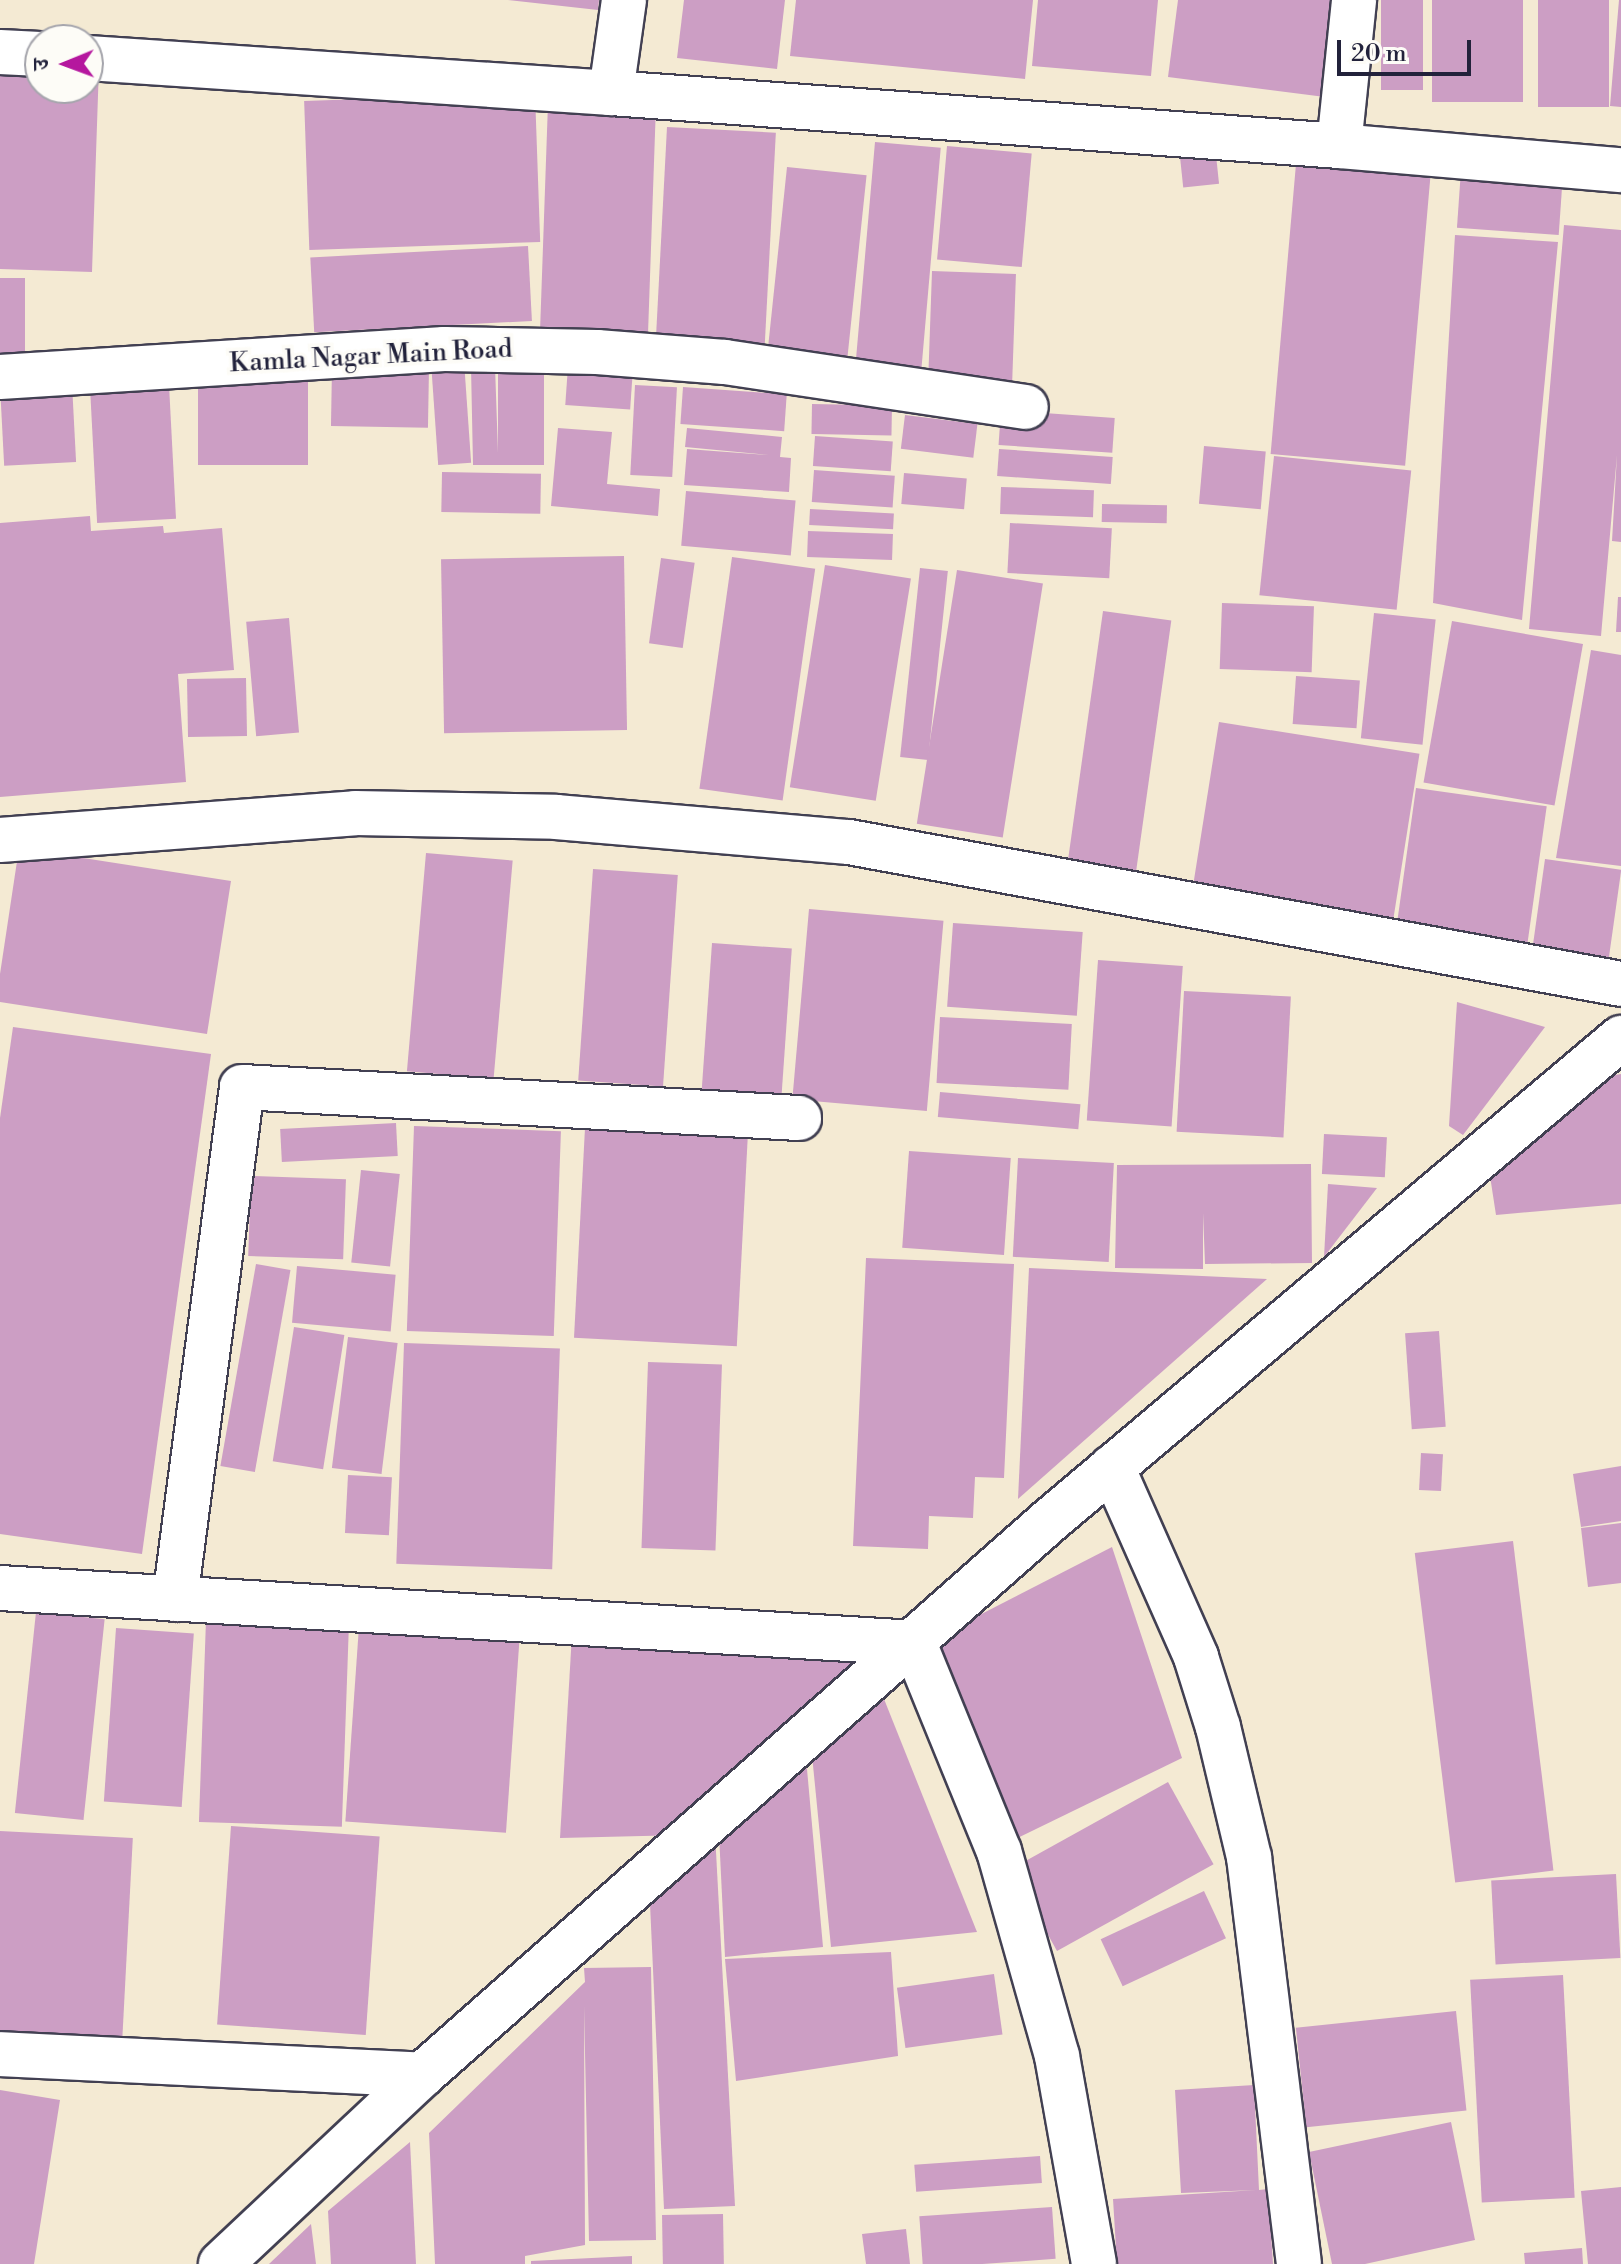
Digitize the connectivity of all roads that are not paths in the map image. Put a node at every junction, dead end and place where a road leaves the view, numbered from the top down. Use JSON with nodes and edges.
{"nodes":[{"id":1,"x":624,"y":0,"type":"edge"},
{"id":2,"x":1354,"y":0,"type":"edge"},
{"id":3,"x":0,"y":52,"type":"edge"},
{"id":4,"x":24,"y":53,"type":"edge"},
{"id":5,"x":104,"y":59,"type":"edge"},
{"id":6,"x":611,"y":93,"type":"junction"},
{"id":7,"x":1339,"y":146,"type":"junction"},
{"id":8,"x":1621,"y":170,"type":"edge"},
{"id":9,"x":0,"y":377,"type":"edge"},
{"id":10,"x":1026,"y":407,"type":"dead end"},
{"id":11,"x":0,"y":840,"type":"edge"},
{"id":12,"x":1621,"y":984,"type":"edge"},
{"id":13,"x":1621,"y":1038,"type":"edge"},
{"id":14,"x":799,"y":1118,"type":"dead end"},
{"id":15,"x":1112,"y":1467,"type":"junction"},
{"id":16,"x":0,"y":1588,"type":"edge"},
{"id":17,"x":175,"y":1599,"type":"junction"},
{"id":18,"x":914,"y":1643,"type":"junction"},
{"id":19,"x":0,"y":2054,"type":"edge"},
{"id":20,"x":422,"y":2075,"type":"junction"},
{"id":21,"x":221,"y":2264,"type":"edge"},
{"id":22,"x":1094,"y":2264,"type":"edge"},
{"id":23,"x":1299,"y":2264,"type":"edge"}],
"edges":[{"from":1,"to":6,"type":"street"},
{"from":2,"to":7,"type":"street"},
{"from":3,"to":4,"type":"street"},
{"from":5,"to":6,"type":"street"},
{"from":6,"to":7,"type":"street"},
{"from":7,"to":8,"type":"street"},
{"from":9,"to":10,"type":"street","name":"Kamla Nagar Main Road"},
{"from":11,"to":12,"type":"street"},
{"from":13,"to":15,"type":"street"},
{"from":14,"to":17,"type":"street"},
{"from":15,"to":18,"type":"street"},
{"from":15,"to":23,"type":"street"},
{"from":16,"to":17,"type":"street"},
{"from":17,"to":18,"type":"street"},
{"from":18,"to":20,"type":"street"},
{"from":18,"to":22,"type":"street"},
{"from":19,"to":20,"type":"street"},
{"from":20,"to":21,"type":"street"}]}
